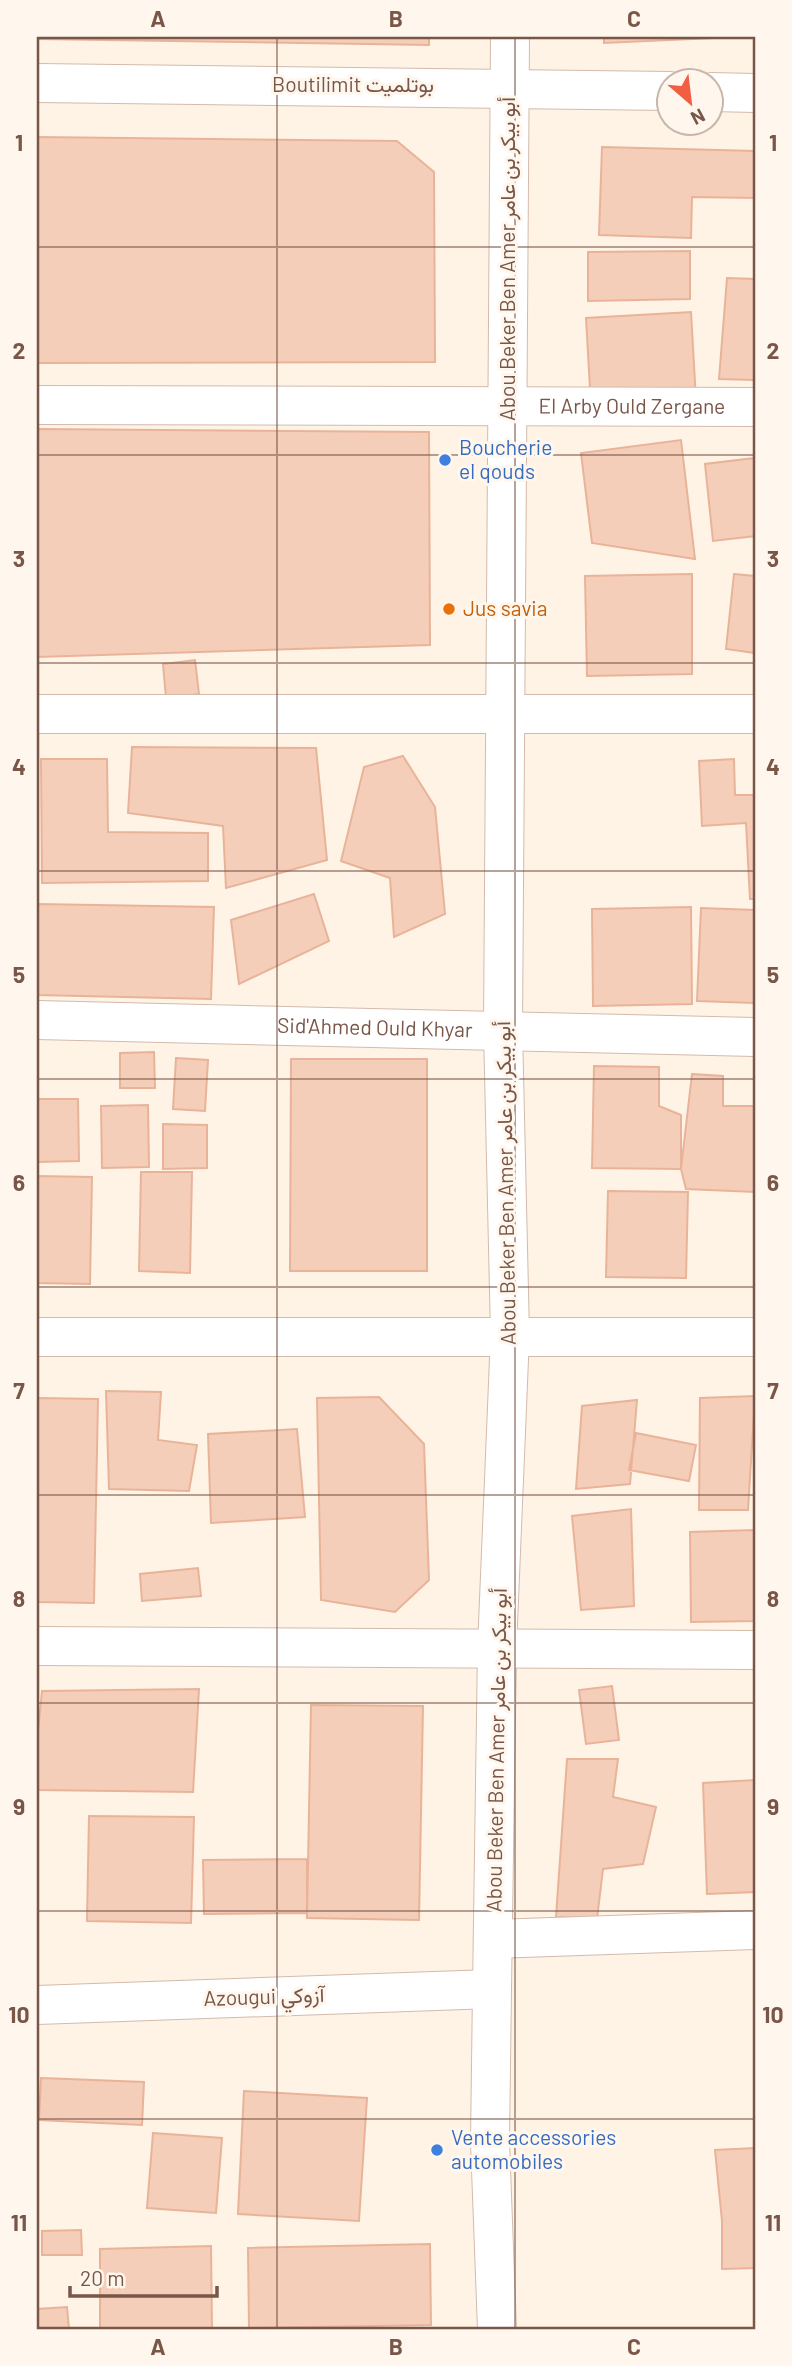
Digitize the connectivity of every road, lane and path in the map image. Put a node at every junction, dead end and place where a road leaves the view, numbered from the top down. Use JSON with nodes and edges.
{"nodes":[{"id":1,"x":510,"y":37,"type":"edge"},
{"id":2,"x":37,"y":83,"type":"edge"},
{"id":3,"x":509,"y":87,"type":"junction"},
{"id":4,"x":656,"y":91,"type":"edge"},
{"id":5,"x":726,"y":92,"type":"edge"},
{"id":6,"x":755,"y":93,"type":"edge"},
{"id":7,"x":37,"y":405,"type":"edge"},
{"id":8,"x":755,"y":407,"type":"edge"},
{"id":9,"x":508,"y":408,"type":"junction"},
{"id":10,"x":37,"y":714,"type":"edge"},
{"id":11,"x":755,"y":714,"type":"edge"},
{"id":12,"x":506,"y":715,"type":"junction"},
{"id":13,"x":37,"y":1020,"type":"edge"},
{"id":14,"x":503,"y":1029,"type":"junction"},
{"id":15,"x":755,"y":1037,"type":"edge"},
{"id":16,"x":510,"y":1335,"type":"junction"},
{"id":17,"x":37,"y":1336,"type":"edge"},
{"id":18,"x":755,"y":1337,"type":"edge"},
{"id":19,"x":37,"y":1646,"type":"edge"},
{"id":20,"x":497,"y":1648,"type":"junction"},
{"id":21,"x":755,"y":1650,"type":"edge"},
{"id":22,"x":755,"y":1930,"type":"edge"},
{"id":23,"x":493,"y":1939,"type":"junction"},
{"id":24,"x":492,"y":1989,"type":"junction"},
{"id":25,"x":37,"y":2005,"type":"edge"},
{"id":26,"x":497,"y":2329,"type":"edge"}],
"edges":[{"from":1,"to":3,"type":"street","name":"Abou Beker Ben Amer أبو بيكر بن عامر"},
{"from":2,"to":3,"type":"street","name":"Boutilimit بوتلميت"},
{"from":3,"to":4,"type":"street","name":"Boutilimit بوتلميت"},
{"from":3,"to":9,"type":"street","name":"Abou Beker Ben Amer أبو بيكر بن عامر"},
{"from":5,"to":6,"type":"street"},
{"from":7,"to":9,"type":"street","name":"El Arby Ould Zergane"},
{"from":8,"to":9,"type":"street","name":"El Arby Ould Zergane"},
{"from":9,"to":12,"type":"street","name":"Abou Beker Ben Amer أبو بيكر بن عامر"},
{"from":10,"to":12,"type":"street"},
{"from":11,"to":12,"type":"street"},
{"from":12,"to":14,"type":"street","name":"Abou Beker Ben Amer أبو بيكر بن عامر"},
{"from":13,"to":14,"type":"street","name":"Sid'Ahmed Ould Khyar"},
{"from":14,"to":15,"type":"street","name":"Sid'Ahmed Ould Khyar"},
{"from":14,"to":16,"type":"street","name":"Abou Beker Ben Amer أبو بيكر بن عامر"},
{"from":16,"to":17,"type":"street"},
{"from":16,"to":18,"type":"street"},
{"from":16,"to":20,"type":"street","name":"Abou Beker Ben Amer أبو بيكر بن عامر"},
{"from":19,"to":20,"type":"street"},
{"from":20,"to":21,"type":"street"},
{"from":20,"to":23,"type":"street","name":"Abou Beker Ben Amer أبو بيكر بن عامر"},
{"from":22,"to":23,"type":"street"},
{"from":23,"to":24,"type":"street","name":"Abou Beker Ben Amer أبو بيكر بن عامر"},
{"from":24,"to":25,"type":"street","name":"Azougui آزوكي"},
{"from":24,"to":26,"type":"street","name":"Abou Beker Ben Amer أبو بيكر بن عامر"}]}
